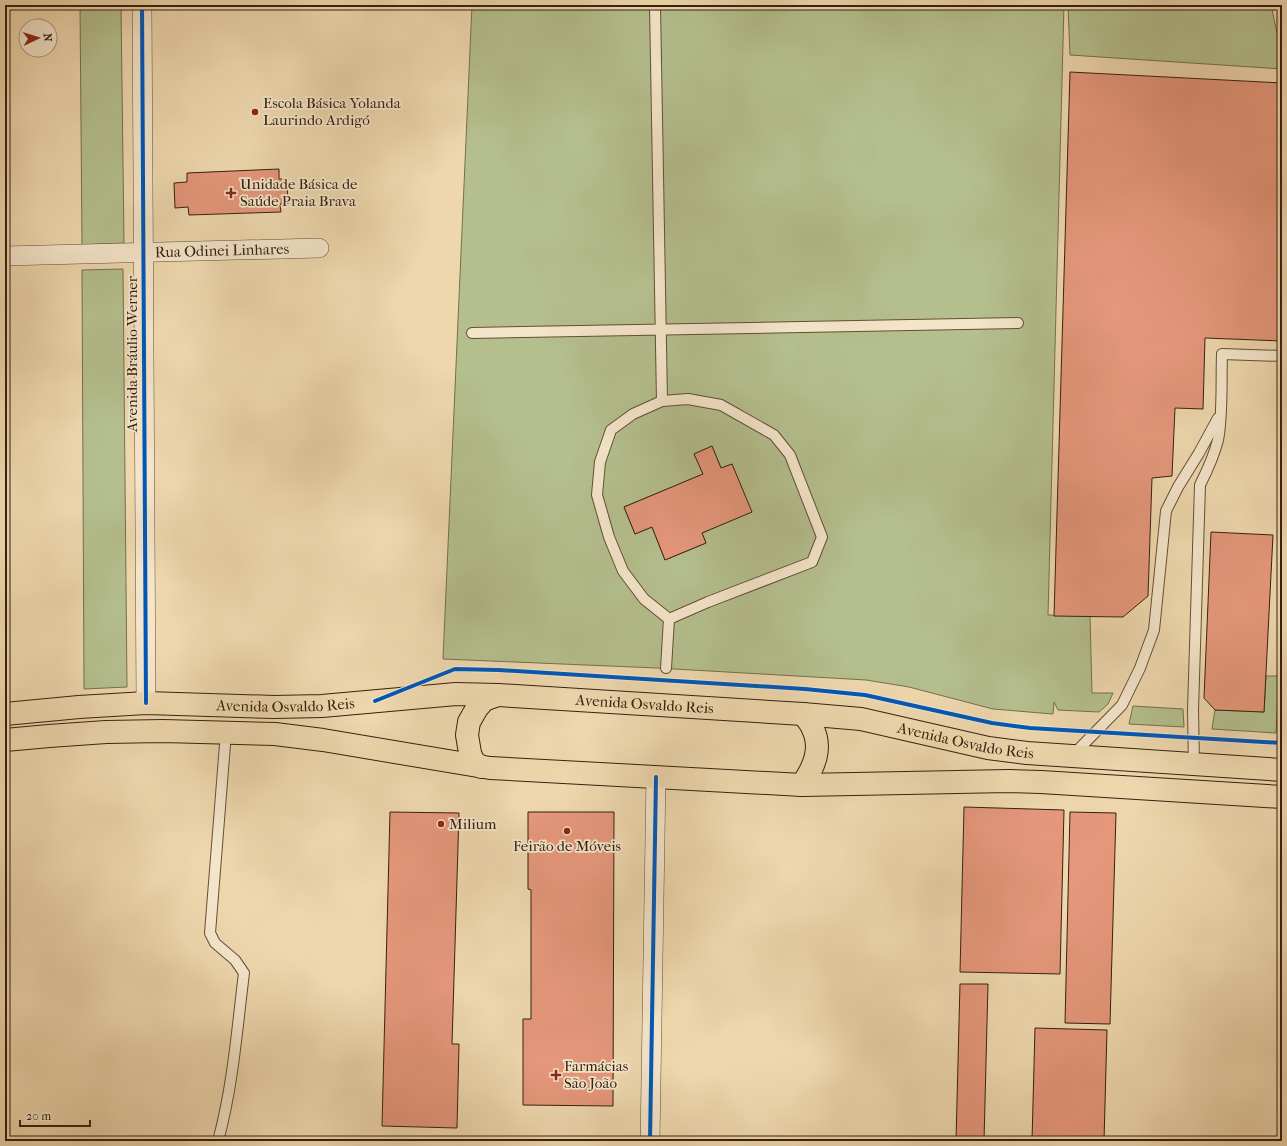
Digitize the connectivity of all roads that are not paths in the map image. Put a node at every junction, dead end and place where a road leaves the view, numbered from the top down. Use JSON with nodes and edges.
{"nodes":[{"id":1,"x":142,"y":5,"type":"edge"},
{"id":2,"x":654,"y":5,"type":"edge"},
{"id":3,"x":319,"y":248,"type":"dead end"},
{"id":4,"x":144,"y":252,"type":"junction"},
{"id":5,"x":5,"y":256,"type":"edge"},
{"id":6,"x":1018,"y":323,"type":"dead end"},
{"id":7,"x":661,"y":329,"type":"junction"},
{"id":8,"x":472,"y":332,"type":"dead end"},
{"id":9,"x":1282,"y":356,"type":"edge"},
{"id":10,"x":662,"y":401,"type":"junction"},
{"id":11,"x":1220,"y":415,"type":"junction"},
{"id":12,"x":1188,"y":470,"type":"junction"},
{"id":13,"x":1206,"y":473,"type":"junction"},
{"id":14,"x":669,"y":619,"type":"junction"},
{"id":15,"x":666,"y":668,"type":"dead end"},
{"id":16,"x":498,"y":695,"type":"junction"},
{"id":17,"x":146,"y":703,"type":"junction"},
{"id":18,"x":5,"y":714,"type":"edge"},
{"id":19,"x":803,"y":714,"type":"junction"},
{"id":20,"x":226,"y":732,"type":"junction"},
{"id":21,"x":5,"y":740,"type":"edge"},
{"id":22,"x":1071,"y":757,"type":"junction"},
{"id":23,"x":1194,"y":764,"type":"junction"},
{"id":24,"x":481,"y":767,"type":"junction"},
{"id":25,"x":1282,"y":770,"type":"edge"},
{"id":26,"x":656,"y":777,"type":"junction"},
{"id":27,"x":802,"y":785,"type":"junction"},
{"id":28,"x":1282,"y":797,"type":"edge"},
{"id":29,"x":218,"y":1141,"type":"edge"},
{"id":30,"x":650,"y":1141,"type":"edge"}],
"edges":[{"from":1,"to":4,"type":"street","name":"Avenida Bráulio Werner"},
{"from":2,"to":7,"type":"lane"},
{"from":3,"to":4,"type":"street","name":"Rua Odinei Linhares"},
{"from":4,"to":5,"type":"street","name":"Rua Odinei Linhares"},
{"from":4,"to":17,"type":"street","name":"Avenida Bráulio Werner"},
{"from":6,"to":7,"type":"lane"},
{"from":7,"to":8,"type":"lane"},
{"from":7,"to":10,"type":"lane"},
{"from":9,"to":11,"type":"lane"},
{"from":10,"to":14,"type":"lane"},
{"from":10,"to":14,"type":"lane"},
{"from":11,"to":12,"type":"lane"},
{"from":11,"to":13,"type":"lane"},
{"from":12,"to":13,"type":"lane"},
{"from":12,"to":22,"type":"lane"},
{"from":13,"to":23,"type":"lane"},
{"from":14,"to":15,"type":"lane"},
{"from":16,"to":17,"type":"main road","name":"Avenida Osvaldo Reis"},
{"from":16,"to":19,"type":"main road","name":"Avenida Osvaldo Reis"},
{"from":16,"to":24,"type":"main road"},
{"from":17,"to":18,"type":"main road","name":"Avenida Osvaldo Reis"},
{"from":19,"to":22,"type":"main road","name":"Avenida Osvaldo Reis"},
{"from":19,"to":27,"type":"main road"},
{"from":20,"to":21,"type":"main road","name":"Avenida Osvaldo Reis"},
{"from":20,"to":24,"type":"main road","name":"Avenida Osvaldo Reis"},
{"from":20,"to":29,"type":"lane"},
{"from":22,"to":23,"type":"main road","name":"Avenida Osvaldo Reis"},
{"from":23,"to":25,"type":"main road","name":"Avenida Osvaldo Reis"},
{"from":24,"to":26,"type":"main road","name":"Avenida Osvaldo Reis"},
{"from":26,"to":27,"type":"main road","name":"Avenida Osvaldo Reis"},
{"from":26,"to":30,"type":"street"},
{"from":27,"to":28,"type":"main road","name":"Avenida Osvaldo Reis"}]}
